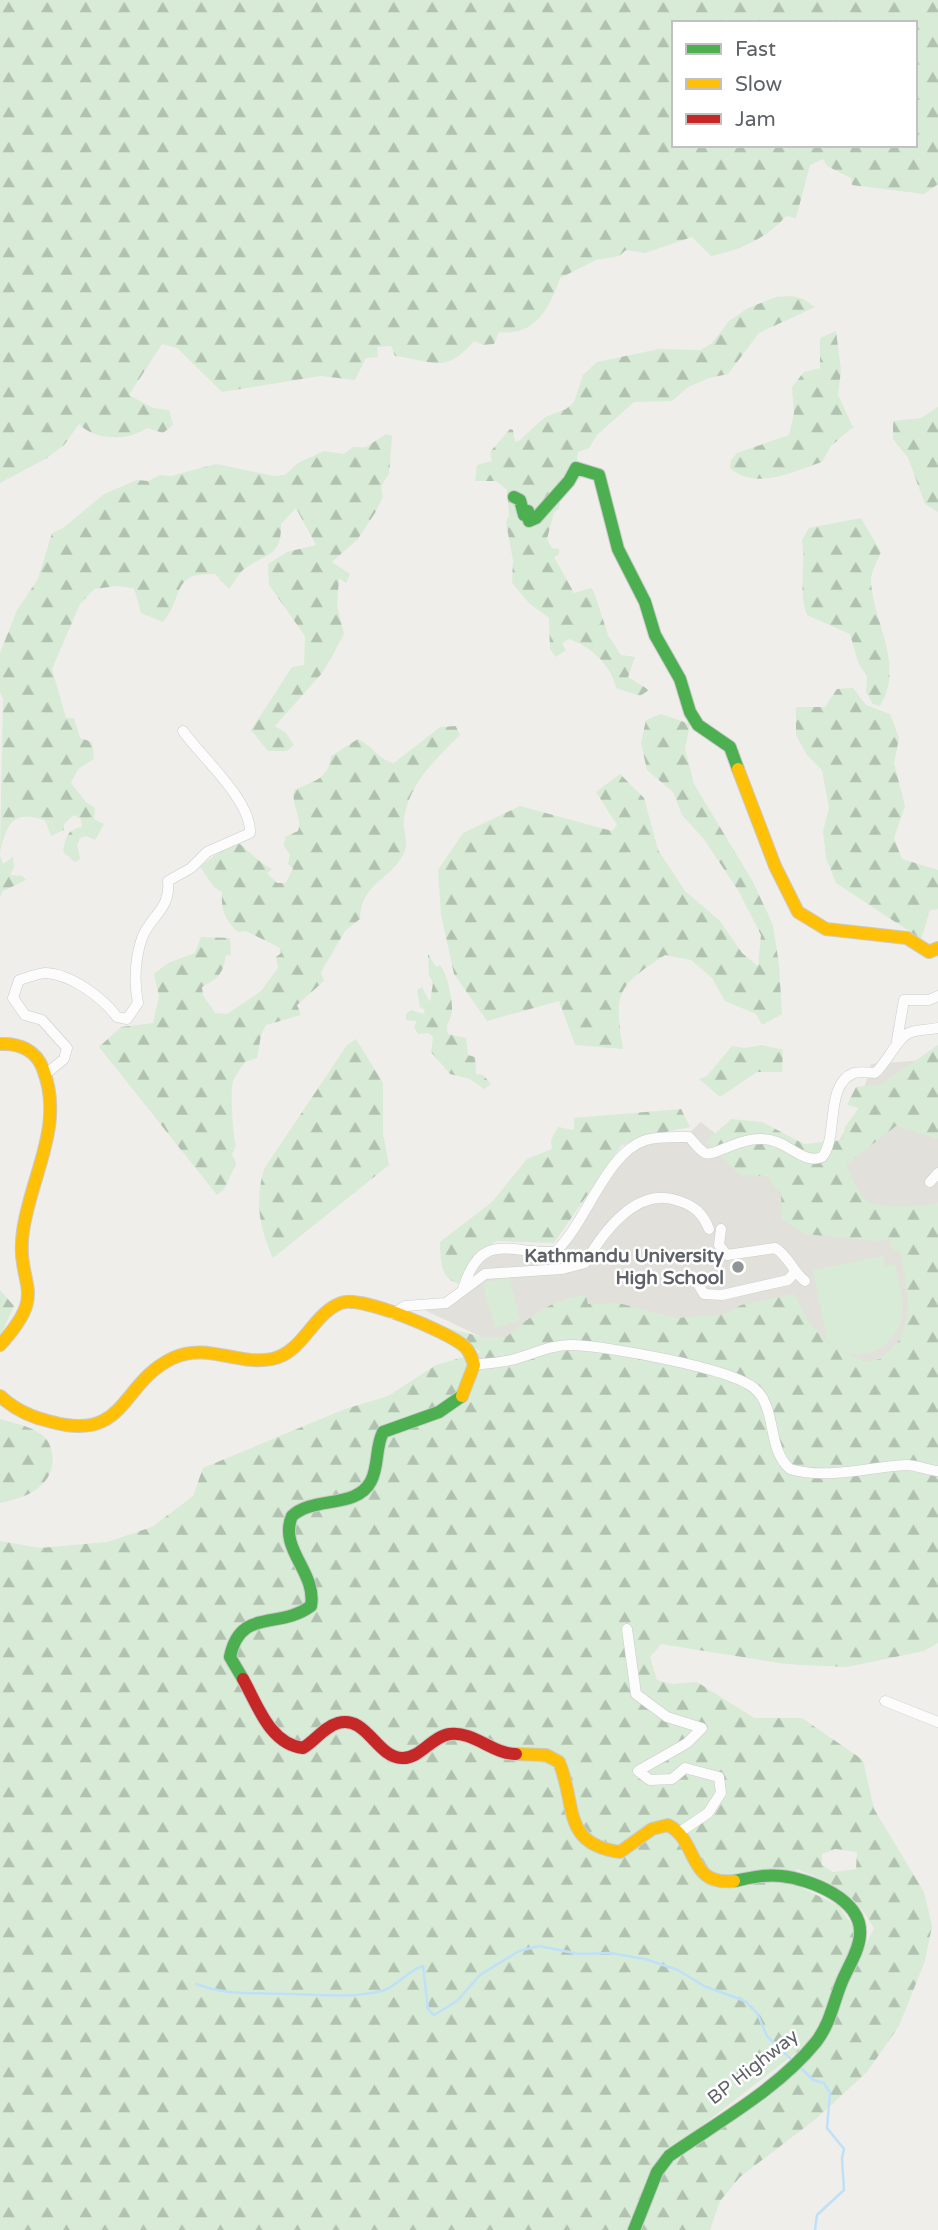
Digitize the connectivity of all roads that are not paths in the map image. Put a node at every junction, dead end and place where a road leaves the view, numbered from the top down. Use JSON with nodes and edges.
{"nodes":[{"id":1,"x":514,"y":497,"type":"dead end"},
{"id":2,"x":183,"y":731,"type":"dead end"},
{"id":3,"x":938,"y":948,"type":"edge"},
{"id":4,"x":937,"y":998,"type":"edge"},
{"id":5,"x":938,"y":1028,"type":"edge"},
{"id":6,"x":0,"y":1044,"type":"edge"},
{"id":7,"x":890,"y":1058,"type":"junction"},
{"id":8,"x":47,"y":1073,"type":"junction"},
{"id":9,"x":938,"y":1173,"type":"edge"},
{"id":10,"x":930,"y":1182,"type":"dead end"},
{"id":11,"x":709,"y":1229,"type":"dead end"},
{"id":12,"x":721,"y":1229,"type":"dead end"},
{"id":13,"x":794,"y":1273,"type":"junction"},
{"id":14,"x":805,"y":1281,"type":"dead end"},
{"id":15,"x":698,"y":1284,"type":"dead end"},
{"id":16,"x":463,"y":1289,"type":"junction"},
{"id":17,"x":391,"y":1315,"type":"junction"},
{"id":18,"x":0,"y":1345,"type":"edge"},
{"id":19,"x":474,"y":1365,"type":"junction"},
{"id":20,"x":0,"y":1396,"type":"edge"},
{"id":21,"x":938,"y":1471,"type":"edge"},
{"id":22,"x":627,"y":1629,"type":"dead end"},
{"id":23,"x":886,"y":1701,"type":"dead end"},
{"id":24,"x":938,"y":1722,"type":"edge"},
{"id":25,"x":680,"y":1832,"type":"junction"},
{"id":26,"x":634,"y":2230,"type":"edge"}],
"edges":[{"from":1,"to":3,"type":"main road"},
{"from":2,"to":8,"type":"street"},
{"from":4,"to":7,"type":"street"},
{"from":5,"to":7,"type":"street"},
{"from":6,"to":8,"type":"main road"},
{"from":7,"to":16,"type":"street"},
{"from":8,"to":18,"type":"main road"},
{"from":9,"to":10,"type":"street"},
{"from":11,"to":16,"type":"street"},
{"from":12,"to":13,"type":"street"},
{"from":13,"to":14,"type":"street"},
{"from":13,"to":15,"type":"street"},
{"from":16,"to":17,"type":"street"},
{"from":17,"to":19,"type":"main road"},
{"from":17,"to":20,"type":"main road"},
{"from":19,"to":21,"type":"street"},
{"from":19,"to":25,"type":"main road"},
{"from":22,"to":25,"type":"street"},
{"from":23,"to":24,"type":"street"},
{"from":25,"to":26,"type":"main road","name":"BP Highway"}]}
